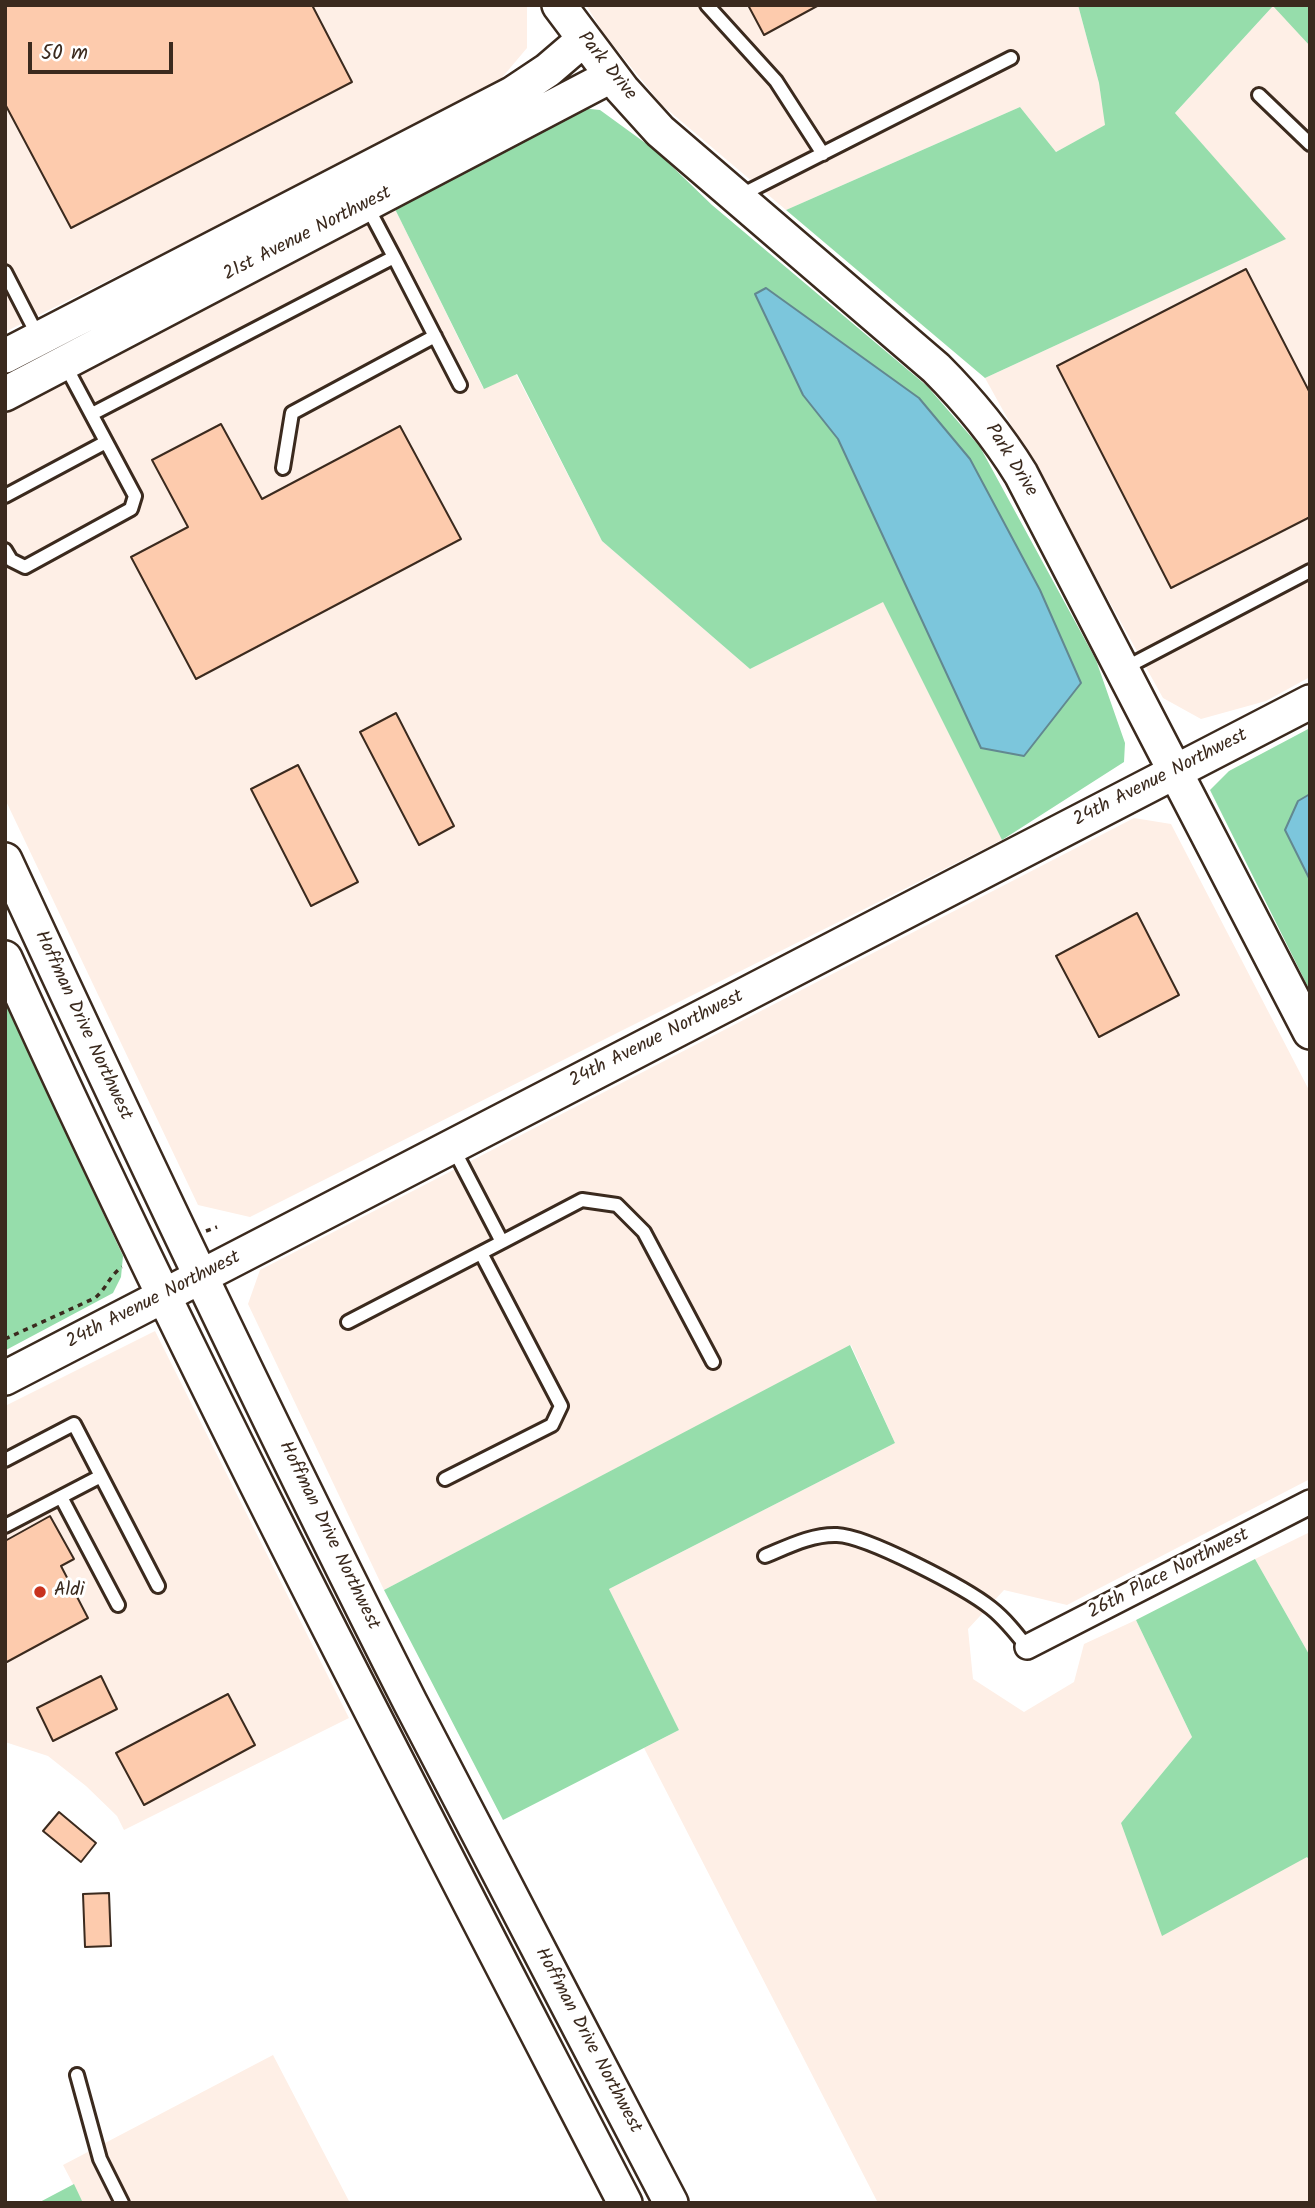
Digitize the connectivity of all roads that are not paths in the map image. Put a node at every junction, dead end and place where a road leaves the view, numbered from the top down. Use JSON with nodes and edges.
{"nodes":[{"id":1,"x":559,"y":5,"type":"edge"},
{"id":2,"x":707,"y":5,"type":"edge"},
{"id":3,"x":583,"y":40,"type":"junction"},
{"id":4,"x":1011,"y":58,"type":"dead end"},
{"id":5,"x":611,"y":76,"type":"junction"},
{"id":6,"x":1259,"y":95,"type":"dead end"},
{"id":7,"x":1310,"y":144,"type":"edge"},
{"id":8,"x":823,"y":154,"type":"junction"},
{"id":9,"x":736,"y":198,"type":"junction"},
{"id":10,"x":366,"y":205,"type":"junction"},
{"id":11,"x":394,"y":257,"type":"junction"},
{"id":12,"x":5,"y":272,"type":"edge"},
{"id":13,"x":435,"y":336,"type":"junction"},
{"id":14,"x":39,"y":339,"type":"junction"},
{"id":15,"x":5,"y":356,"type":"edge"},
{"id":16,"x":63,"y":363,"type":"junction"},
{"id":17,"x":460,"y":385,"type":"dead end"},
{"id":18,"x":5,"y":394,"type":"edge"},
{"id":19,"x":92,"y":414,"type":"junction"},
{"id":20,"x":106,"y":442,"type":"junction"},
{"id":21,"x":283,"y":468,"type":"dead end"},
{"id":22,"x":5,"y":496,"type":"edge"},
{"id":23,"x":5,"y":550,"type":"edge"},
{"id":24,"x":1310,"y":571,"type":"edge"},
{"id":25,"x":1122,"y":669,"type":"junction"},
{"id":26,"x":1310,"y":702,"type":"edge"},
{"id":27,"x":1175,"y":772,"type":"junction"},
{"id":28,"x":5,"y":860,"type":"edge"},
{"id":29,"x":5,"y":958,"type":"edge"},
{"id":30,"x":1310,"y":1032,"type":"edge"},
{"id":31,"x":452,"y":1146,"type":"junction"},
{"id":32,"x":502,"y":1242,"type":"junction"},
{"id":33,"x":481,"y":1253,"type":"junction"},
{"id":34,"x":200,"y":1276,"type":"junction"},
{"id":35,"x":164,"y":1295,"type":"junction"},
{"id":36,"x":348,"y":1322,"type":"dead end"},
{"id":37,"x":713,"y":1362,"type":"dead end"},
{"id":38,"x":5,"y":1378,"type":"edge"},
{"id":39,"x":5,"y":1460,"type":"edge"},
{"id":40,"x":101,"y":1476,"type":"junction"},
{"id":41,"x":445,"y":1479,"type":"dead end"},
{"id":42,"x":61,"y":1497,"type":"junction"},
{"id":43,"x":1310,"y":1502,"type":"edge"},
{"id":44,"x":5,"y":1526,"type":"edge"},
{"id":45,"x":765,"y":1556,"type":"dead end"},
{"id":46,"x":158,"y":1586,"type":"dead end"},
{"id":47,"x":118,"y":1605,"type":"dead end"},
{"id":48,"x":1027,"y":1647,"type":"joint"},
{"id":49,"x":77,"y":2075,"type":"dead end"},
{"id":50,"x":122,"y":2203,"type":"edge"},
{"id":51,"x":625,"y":2203,"type":"edge"},
{"id":52,"x":671,"y":2203,"type":"edge"}],
"edges":[{"from":1,"to":3,"type":"street","name":"Park Drive"},
{"from":2,"to":8,"type":"lane"},
{"from":3,"to":5,"type":"street","name":"Park Drive"},
{"from":3,"to":14,"type":"street","name":"21st Avenue Northwest"},
{"from":4,"to":8,"type":"lane"},
{"from":5,"to":9,"type":"street","name":"Park Drive"},
{"from":5,"to":10,"type":"street","name":"21st Avenue Northwest"},
{"from":6,"to":7,"type":"lane"},
{"from":8,"to":9,"type":"lane"},
{"from":9,"to":25,"type":"street","name":"Park Drive"},
{"from":10,"to":11,"type":"lane"},
{"from":10,"to":16,"type":"street","name":"21st Avenue Northwest"},
{"from":11,"to":13,"type":"lane"},
{"from":11,"to":19,"type":"lane"},
{"from":12,"to":14,"type":"lane"},
{"from":13,"to":17,"type":"lane"},
{"from":13,"to":21,"type":"lane"},
{"from":14,"to":15,"type":"street","name":"21st Avenue Northwest"},
{"from":16,"to":18,"type":"street","name":"21st Avenue Northwest"},
{"from":16,"to":19,"type":"lane"},
{"from":19,"to":20,"type":"lane"},
{"from":20,"to":22,"type":"lane"},
{"from":20,"to":23,"type":"lane"},
{"from":24,"to":25,"type":"lane"},
{"from":25,"to":27,"type":"street","name":"Park Drive"},
{"from":26,"to":27,"type":"street","name":"24th Avenue Northwest"},
{"from":27,"to":30,"type":"street","name":"Park Drive"},
{"from":27,"to":31,"type":"street","name":"24th Avenue Northwest"},
{"from":28,"to":34,"type":"street","name":"Hoffman Drive Northwest"},
{"from":29,"to":35,"type":"street","name":"Hoffman Drive Northwest"},
{"from":31,"to":32,"type":"lane"},
{"from":31,"to":34,"type":"street","name":"24th Avenue Northwest"},
{"from":32,"to":33,"type":"lane"},
{"from":32,"to":37,"type":"lane"},
{"from":33,"to":36,"type":"lane"},
{"from":33,"to":41,"type":"lane"},
{"from":34,"to":35,"type":"street","name":"24th Avenue Northwest"},
{"from":34,"to":52,"type":"street","name":"Hoffman Drive Northwest"},
{"from":35,"to":38,"type":"street","name":"24th Avenue Northwest"},
{"from":35,"to":51,"type":"street","name":"Hoffman Drive Northwest"},
{"from":39,"to":40,"type":"lane"},
{"from":40,"to":42,"type":"lane"},
{"from":40,"to":46,"type":"lane"},
{"from":42,"to":44,"type":"lane"},
{"from":42,"to":47,"type":"lane"},
{"from":43,"to":48,"type":"street","name":"26th Place Northwest"},
{"from":45,"to":48,"type":"lane"},
{"from":49,"to":50,"type":"lane"}]}
